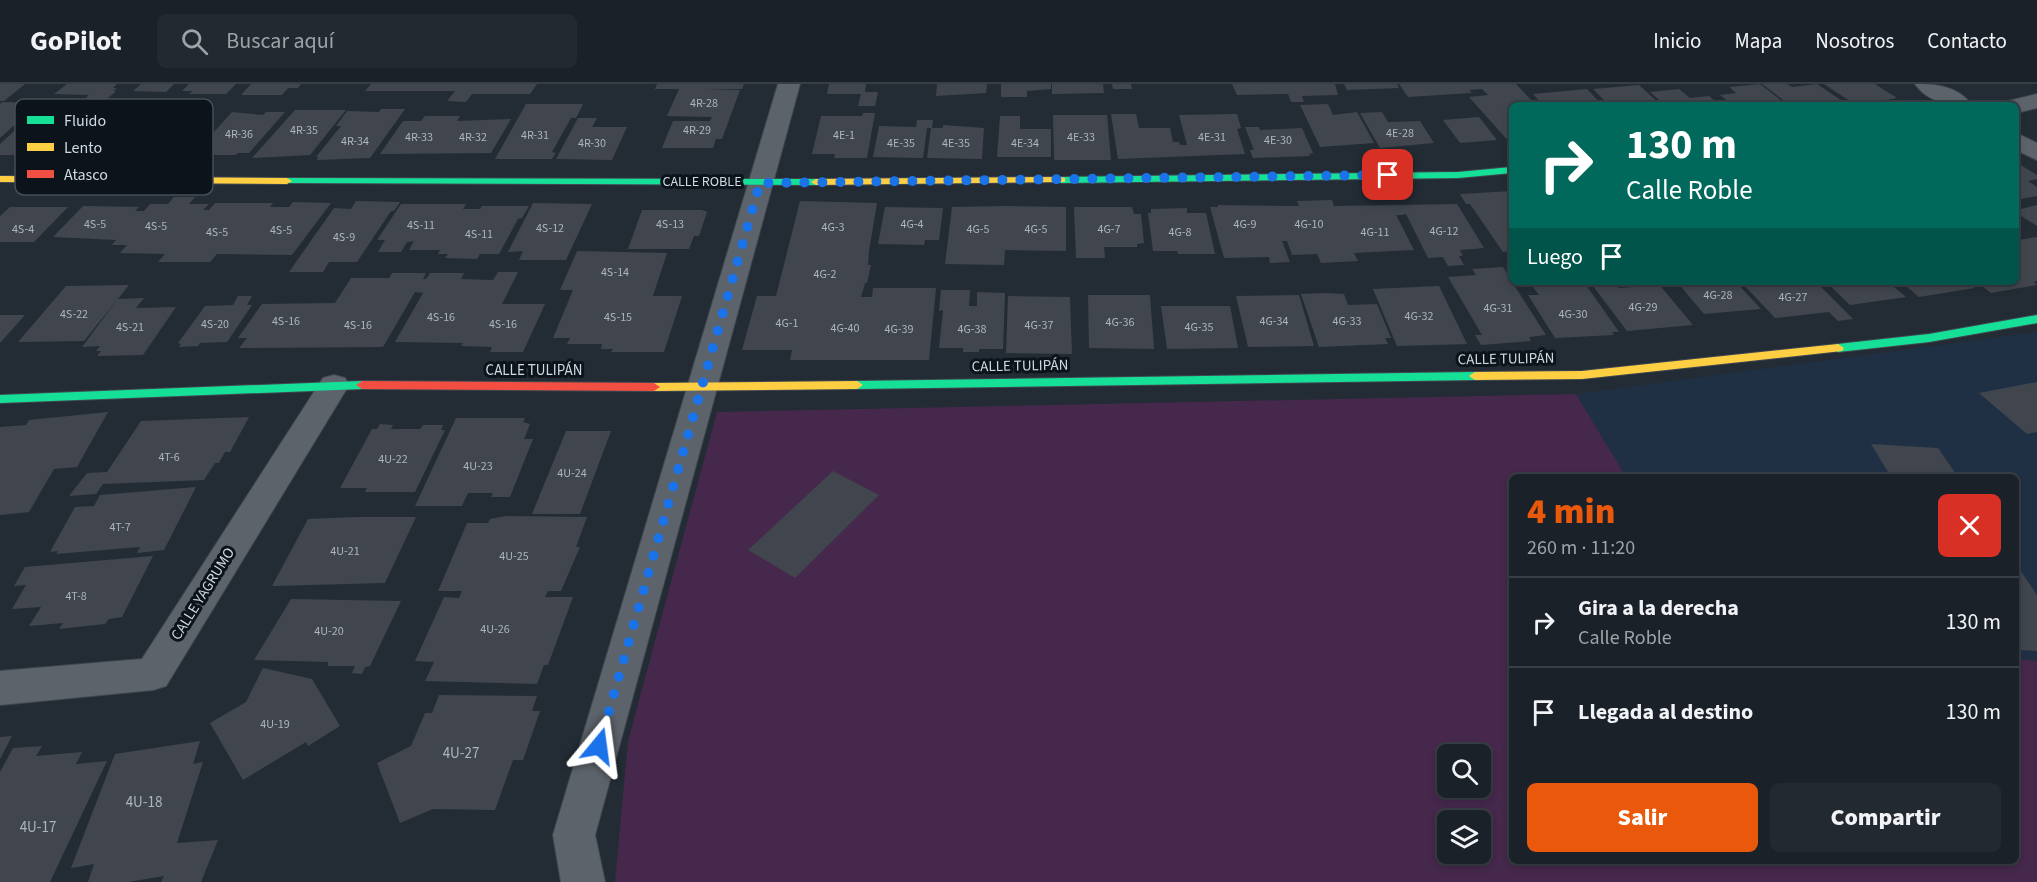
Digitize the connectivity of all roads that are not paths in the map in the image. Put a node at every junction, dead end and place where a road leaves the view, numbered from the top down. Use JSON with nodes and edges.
{"nodes":[{"id":1,"x":789,"y":84,"type":"edge"},
{"id":2,"x":1926,"y":84,"type":"edge"},
{"id":3,"x":2037,"y":101,"type":"edge"},
{"id":4,"x":1955,"y":102,"type":"edge"},
{"id":5,"x":2019,"y":105,"type":"edge"},
{"id":6,"x":2019,"y":142,"type":"edge"},
{"id":7,"x":2037,"y":153,"type":"edge"},
{"id":8,"x":1509,"y":170,"type":"edge"},
{"id":9,"x":0,"y":179,"type":"edge"},
{"id":10,"x":15,"y":179,"type":"edge"},
{"id":11,"x":213,"y":180,"type":"edge"},
{"id":12,"x":760,"y":183,"type":"junction"},
{"id":13,"x":2037,"y":319,"type":"edge"},
{"id":14,"x":334,"y":385,"type":"junction"},
{"id":15,"x":702,"y":387,"type":"junction"},
{"id":16,"x":0,"y":399,"type":"edge"},
{"id":17,"x":0,"y":688,"type":"edge"},
{"id":18,"x":583,"y":882,"type":"edge"}],
"edges":[{"from":1,"to":12,"type":"street"},
{"from":2,"to":4,"type":"street"},
{"from":3,"to":5,"type":"street"},
{"from":6,"to":7,"type":"street"},
{"from":8,"to":12,"type":"street","name":"CALLE ROBLE"},
{"from":9,"to":10,"type":"street","name":"CALLE ROBLE"},
{"from":11,"to":12,"type":"street","name":"CALLE ROBLE"},
{"from":12,"to":15,"type":"street"},
{"from":13,"to":15,"type":"street","name":"CALLE TULIPÁN"},
{"from":14,"to":15,"type":"street","name":"CALLE TULIPÁN"},
{"from":14,"to":16,"type":"street","name":"CALLE TULIPÁN"},
{"from":14,"to":17,"type":"street","name":"CALLE YAGRUMO"},
{"from":15,"to":18,"type":"street"}]}
